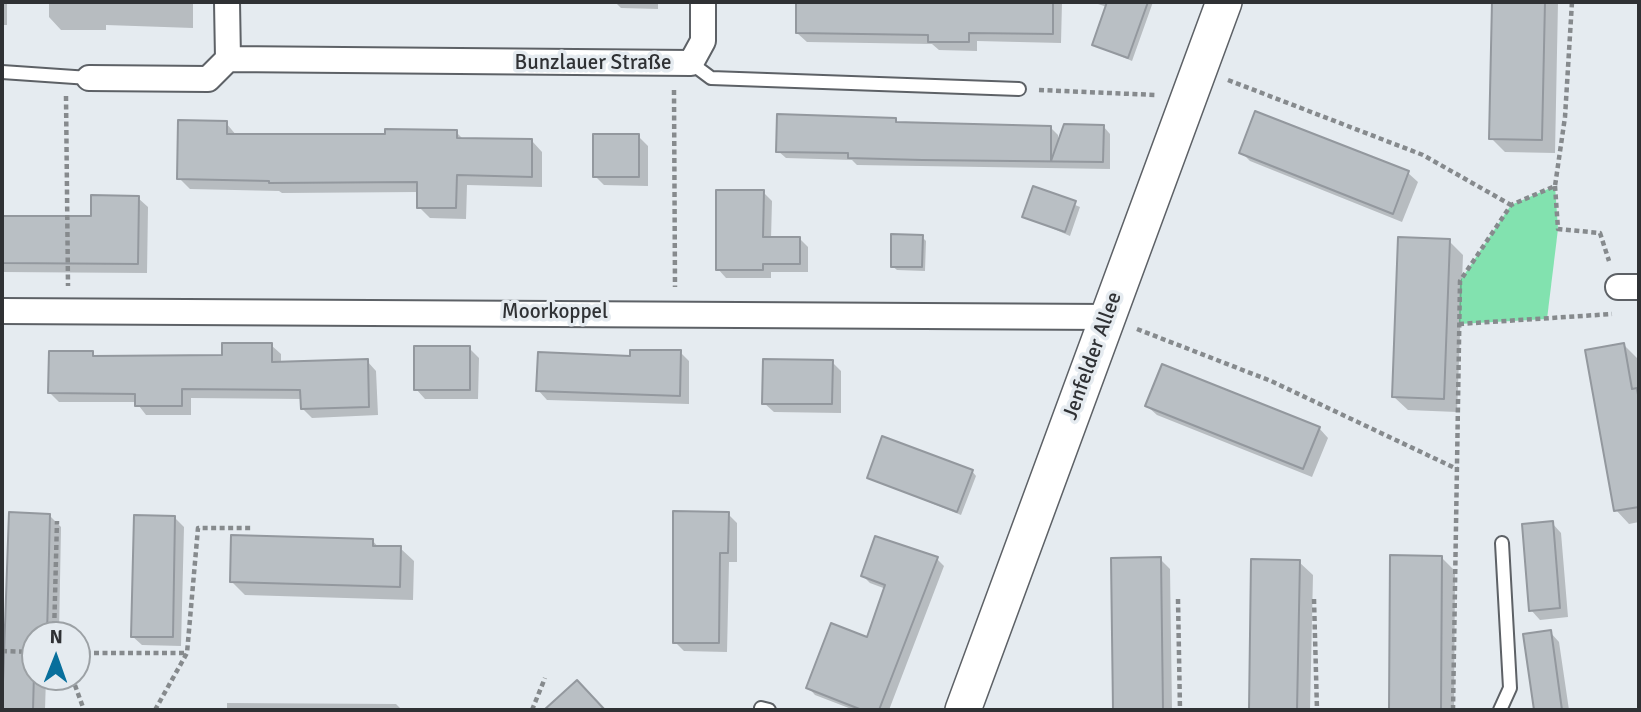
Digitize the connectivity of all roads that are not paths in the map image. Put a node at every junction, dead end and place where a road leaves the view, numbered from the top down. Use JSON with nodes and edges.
{"nodes":[{"id":1,"x":227,"y":2,"type":"edge"},
{"id":2,"x":704,"y":2,"type":"edge"},
{"id":3,"x":1224,"y":2,"type":"edge"},
{"id":4,"x":228,"y":59,"type":"junction"},
{"id":5,"x":682,"y":64,"type":"junction"},
{"id":6,"x":2,"y":72,"type":"edge"},
{"id":7,"x":77,"y":76,"type":"joint"},
{"id":8,"x":1019,"y":89,"type":"road end"},
{"id":9,"x":2,"y":311,"type":"edge"},
{"id":10,"x":1108,"y":317,"type":"junction"},
{"id":11,"x":1502,"y":543,"type":"dead end"},
{"id":12,"x":963,"y":710,"type":"edge"},
{"id":13,"x":1500,"y":710,"type":"edge"}],
"edges":[{"from":1,"to":4,"type":"street"},
{"from":2,"to":5,"type":"street"},
{"from":3,"to":10,"type":"main road","name":"Jenfelder Allee"},
{"from":4,"to":5,"type":"street","name":"Bunzlauer Straße"},
{"from":4,"to":7,"type":"street"},
{"from":5,"to":8,"type":"lane","name":"Bunzlauer Straße"},
{"from":6,"to":7,"type":"lane"},
{"from":9,"to":10,"type":"street","name":"Moorkoppel"},
{"from":10,"to":12,"type":"main road","name":"Jenfelder Allee"},
{"from":11,"to":13,"type":"lane"}]}
